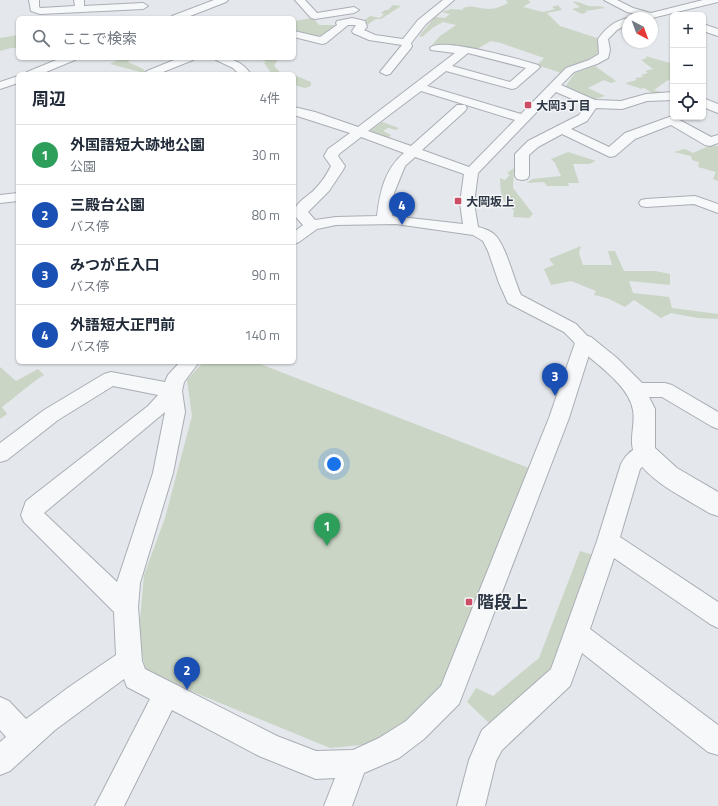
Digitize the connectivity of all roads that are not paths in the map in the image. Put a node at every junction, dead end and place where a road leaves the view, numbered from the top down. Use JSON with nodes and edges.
{"nodes":[{"id":1,"x":34,"y":0,"type":"edge"},
{"id":2,"x":223,"y":0,"type":"edge"},
{"id":3,"x":300,"y":0,"type":"edge"},
{"id":4,"x":449,"y":0,"type":"edge"},
{"id":5,"x":609,"y":0,"type":"edge"},
{"id":6,"x":715,"y":0,"type":"edge"},
{"id":7,"x":119,"y":3,"type":"edge"},
{"id":8,"x":79,"y":4,"type":"edge"},
{"id":9,"x":143,"y":6,"type":"dead end"},
{"id":10,"x":199,"y":9,"type":"junction"},
{"id":11,"x":634,"y":12,"type":"edge"},
{"id":12,"x":669,"y":13,"type":"edge"},
{"id":13,"x":214,"y":15,"type":"dead end"},
{"id":14,"x":658,"y":15,"type":"edge"},
{"id":15,"x":181,"y":16,"type":"edge"},
{"id":16,"x":341,"y":23,"type":"junction"},
{"id":17,"x":622,"y":23,"type":"edge"},
{"id":18,"x":706,"y":28,"type":"edge"},
{"id":19,"x":718,"y":33,"type":"edge"},
{"id":20,"x":296,"y":34,"type":"edge"},
{"id":21,"x":406,"y":43,"type":"junction"},
{"id":22,"x":435,"y":48,"type":"dead end"},
{"id":23,"x":464,"y":50,"type":"junction"},
{"id":24,"x":66,"y":60,"type":"edge"},
{"id":25,"x":184,"y":60,"type":"edge"},
{"id":26,"x":224,"y":60,"type":"edge"},
{"id":27,"x":445,"y":67,"type":"junction"},
{"id":28,"x":36,"y":72,"type":"edge"},
{"id":29,"x":154,"y":72,"type":"edge"},
{"id":30,"x":243,"y":72,"type":"edge"},
{"id":31,"x":386,"y":72,"type":"dead end"},
{"id":32,"x":16,"y":80,"type":"edge"},
{"id":33,"x":0,"y":86,"type":"edge"},
{"id":34,"x":512,"y":86,"type":"junction"},
{"id":35,"x":553,"y":86,"type":"junction"},
{"id":36,"x":419,"y":87,"type":"junction"},
{"id":37,"x":544,"y":96,"type":"junction"},
{"id":38,"x":670,"y":96,"type":"edge"},
{"id":39,"x":706,"y":103,"type":"edge"},
{"id":40,"x":593,"y":104,"type":"junction"},
{"id":41,"x":461,"y":108,"type":"dead end"},
{"id":42,"x":718,"y":109,"type":"edge"},
{"id":43,"x":296,"y":111,"type":"edge"},
{"id":44,"x":522,"y":118,"type":"junction"},
{"id":45,"x":563,"y":130,"type":"junction"},
{"id":46,"x":360,"y":132,"type":"junction"},
{"id":47,"x":718,"y":139,"type":"edge"},
{"id":48,"x":413,"y":151,"type":"junction"},
{"id":49,"x":471,"y":172,"type":"junction"},
{"id":50,"x":522,"y":176,"type":"dead end"},
{"id":51,"x":16,"y":197,"type":"edge"},
{"id":52,"x":0,"y":199,"type":"edge"},
{"id":53,"x":646,"y":203,"type":"dead end"},
{"id":54,"x":718,"y":209,"type":"edge"},
{"id":55,"x":384,"y":220,"type":"junction"},
{"id":56,"x":312,"y":225,"type":"junction"},
{"id":57,"x":471,"y":230,"type":"junction"},
{"id":58,"x":296,"y":237,"type":"edge"},
{"id":59,"x":584,"y":342,"type":"junction"},
{"id":60,"x":188,"y":364,"type":"edge"},
{"id":61,"x":635,"y":390,"type":"junction"},
{"id":62,"x":173,"y":391,"type":"junction"},
{"id":63,"x":718,"y":421,"type":"edge"},
{"id":64,"x":645,"y":452,"type":"junction"},
{"id":65,"x":0,"y":454,"type":"edge"},
{"id":66,"x":718,"y":504,"type":"edge"},
{"id":67,"x":608,"y":540,"type":"junction"},
{"id":68,"x":126,"y":607,"type":"junction"},
{"id":69,"x":718,"y":616,"type":"edge"},
{"id":70,"x":575,"y":633,"type":"junction"},
{"id":71,"x":129,"y":660,"type":"junction"},
{"id":72,"x":168,"y":694,"type":"junction"},
{"id":73,"x":0,"y":710,"type":"edge"},
{"id":74,"x":24,"y":738,"type":"junction"},
{"id":75,"x":718,"y":742,"type":"edge"},
{"id":76,"x":0,"y":762,"type":"edge"},
{"id":77,"x":354,"y":764,"type":"junction"},
{"id":78,"x":109,"y":806,"type":"edge"},
{"id":79,"x":338,"y":806,"type":"edge"},
{"id":80,"x":470,"y":806,"type":"edge"}],
"edges":[{"from":1,"to":8,"type":"street"},
{"from":2,"to":10,"type":"street"},
{"from":3,"to":16,"type":"street"},
{"from":4,"to":21,"type":"street"},
{"from":5,"to":11,"type":"street"},
{"from":6,"to":12,"type":"street"},
{"from":7,"to":8,"type":"street"},
{"from":7,"to":9,"type":"street"},
{"from":10,"to":13,"type":"street"},
{"from":10,"to":15,"type":"street"},
{"from":12,"to":14,"type":"street"},
{"from":16,"to":20,"type":"street"},
{"from":16,"to":21,"type":"street"},
{"from":17,"to":35,"type":"street"},
{"from":18,"to":19,"type":"street"},
{"from":21,"to":31,"type":"street"},
{"from":22,"to":23,"type":"street"},
{"from":23,"to":27,"type":"street"},
{"from":23,"to":34,"type":"street"},
{"from":24,"to":28,"type":"street"},
{"from":25,"to":29,"type":"street"},
{"from":26,"to":30,"type":"street"},
{"from":27,"to":34,"type":"street"},
{"from":27,"to":36,"type":"street"},
{"from":32,"to":33,"type":"street"},
{"from":34,"to":37,"type":"street"},
{"from":35,"to":37,"type":"street"},
{"from":35,"to":40,"type":"street"},
{"from":36,"to":44,"type":"street"},
{"from":36,"to":46,"type":"street"},
{"from":37,"to":44,"type":"street"},
{"from":38,"to":40,"type":"street"},
{"from":39,"to":42,"type":"street"},
{"from":40,"to":45,"type":"street"},
{"from":41,"to":48,"type":"street"},
{"from":43,"to":46,"type":"street"},
{"from":44,"to":49,"type":"street"},
{"from":45,"to":47,"type":"street"},
{"from":45,"to":50,"type":"street"},
{"from":46,"to":48,"type":"street"},
{"from":46,"to":56,"type":"street"},
{"from":48,"to":49,"type":"street"},
{"from":48,"to":55,"type":"street"},
{"from":49,"to":57,"type":"street"},
{"from":51,"to":52,"type":"street"},
{"from":53,"to":54,"type":"street"},
{"from":55,"to":56,"type":"street"},
{"from":55,"to":57,"type":"street"},
{"from":56,"to":58,"type":"street"},
{"from":57,"to":59,"type":"street"},
{"from":59,"to":61,"type":"street"},
{"from":59,"to":77,"type":"street"},
{"from":60,"to":62,"type":"street"},
{"from":61,"to":63,"type":"street"},
{"from":61,"to":64,"type":"street"},
{"from":62,"to":65,"type":"street"},
{"from":62,"to":68,"type":"street"},
{"from":62,"to":68,"type":"street"},
{"from":64,"to":66,"type":"street"},
{"from":64,"to":67,"type":"street"},
{"from":67,"to":69,"type":"street"},
{"from":67,"to":70,"type":"street"},
{"from":68,"to":71,"type":"street"},
{"from":70,"to":75,"type":"street"},
{"from":70,"to":80,"type":"street"},
{"from":71,"to":72,"type":"street"},
{"from":71,"to":74,"type":"street"},
{"from":72,"to":77,"type":"street"},
{"from":72,"to":78,"type":"street"},
{"from":73,"to":74,"type":"street"},
{"from":74,"to":76,"type":"street"},
{"from":77,"to":79,"type":"street"}]}
